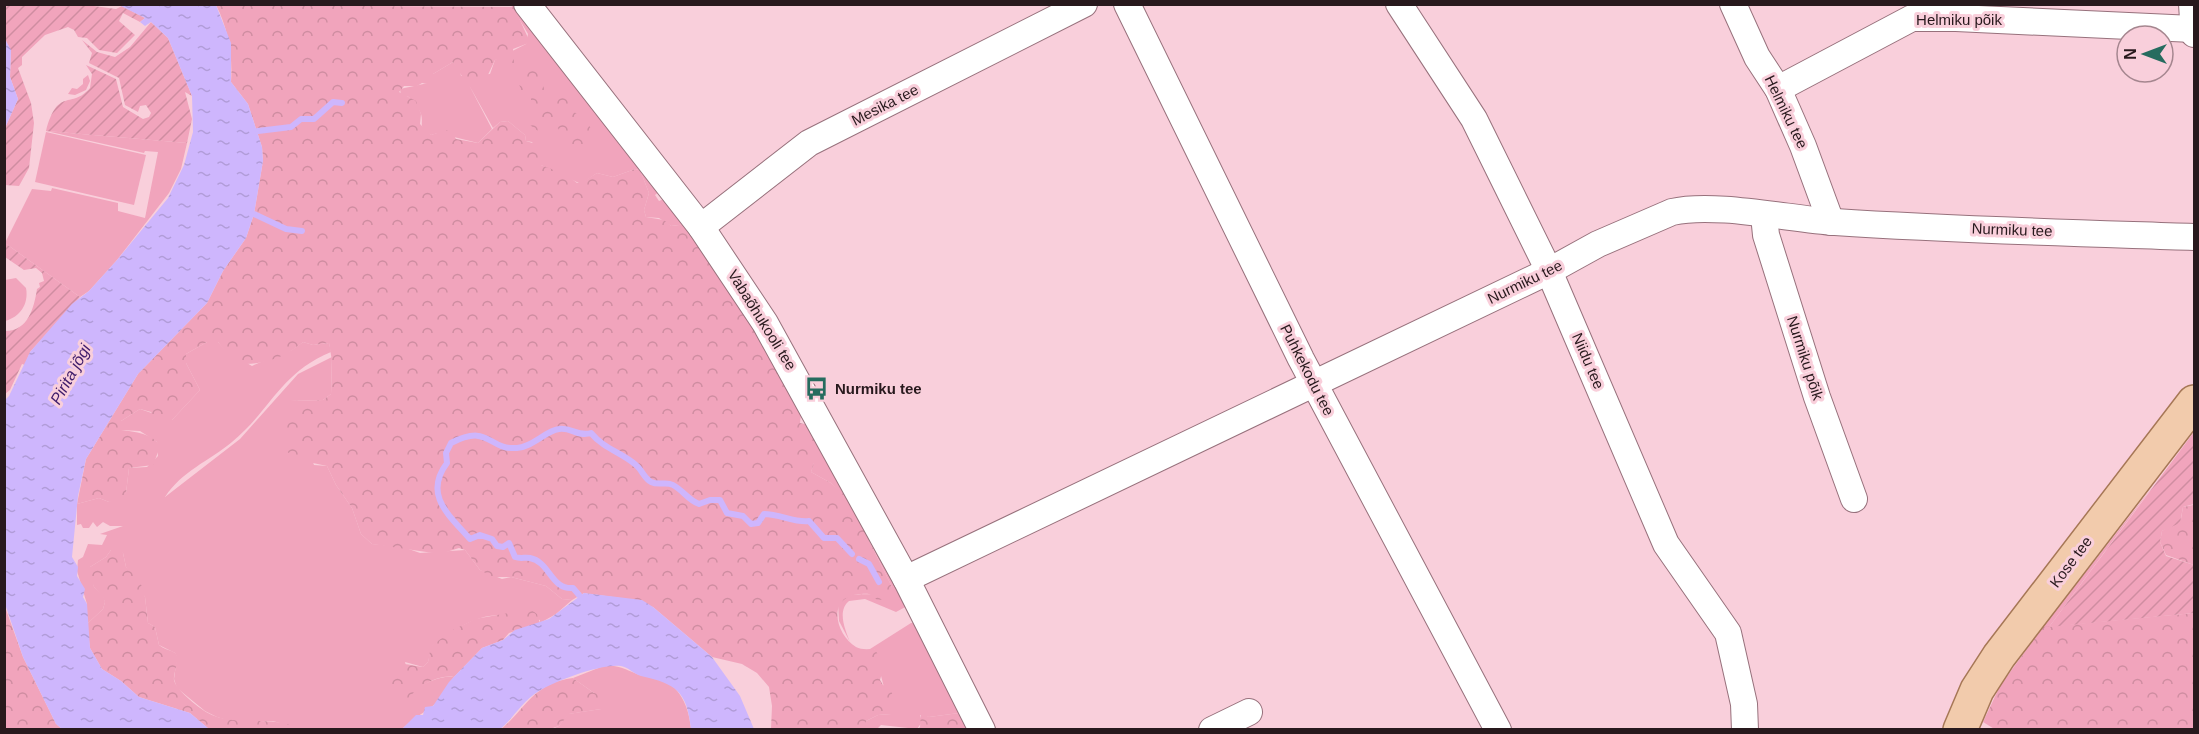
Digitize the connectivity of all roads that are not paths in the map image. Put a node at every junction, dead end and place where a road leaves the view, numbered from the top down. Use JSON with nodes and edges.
{"nodes":[{"id":1,"x":527,"y":4,"type":"edge"},
{"id":2,"x":1084,"y":4,"type":"edge"},
{"id":3,"x":1127,"y":4,"type":"edge"},
{"id":4,"x":1399,"y":4,"type":"edge"},
{"id":5,"x":1734,"y":4,"type":"edge"},
{"id":6,"x":1912,"y":11,"type":"edge"},
{"id":7,"x":2193,"y":22,"type":"edge"},
{"id":8,"x":1778,"y":89,"type":"junction"},
{"id":9,"x":1764,"y":215,"type":"junction"},
{"id":10,"x":1831,"y":222,"type":"junction"},
{"id":11,"x":701,"y":227,"type":"junction"},
{"id":12,"x":2194,"y":237,"type":"edge"},
{"id":13,"x":1549,"y":271,"type":"junction"},
{"id":14,"x":1314,"y":384,"type":"junction"},
{"id":15,"x":2194,"y":402,"type":"edge"},
{"id":16,"x":1854,"y":499,"type":"dead end"},
{"id":17,"x":906,"y":579,"type":"junction"},
{"id":18,"x":1249,"y":712,"type":"dead end"},
{"id":19,"x":982,"y":729,"type":"edge"},
{"id":20,"x":1212,"y":729,"type":"edge"},
{"id":21,"x":1498,"y":729,"type":"edge"},
{"id":22,"x":1745,"y":729,"type":"edge"},
{"id":23,"x":1960,"y":729,"type":"edge"}],
"edges":[{"from":1,"to":11,"type":"street","name":"Vabaõhukooli tee"},
{"from":2,"to":11,"type":"street","name":"Mesika tee"},
{"from":3,"to":14,"type":"street","name":"Puhkekodu tee"},
{"from":4,"to":13,"type":"street","name":"Niidu tee"},
{"from":5,"to":8,"type":"street","name":"Helmiku tee"},
{"from":6,"to":7,"type":"street","name":"Helmiku põik"},
{"from":6,"to":8,"type":"street","name":"Helmiku põik"},
{"from":8,"to":10,"type":"street","name":"Helmiku tee"},
{"from":9,"to":10,"type":"street","name":"Nurmiku tee"},
{"from":9,"to":13,"type":"street","name":"Nurmiku tee"},
{"from":9,"to":16,"type":"street","name":"Nurmiku põik"},
{"from":10,"to":12,"type":"street","name":"Nurmiku tee"},
{"from":11,"to":17,"type":"street","name":"Vabaõhukooli tee"},
{"from":13,"to":14,"type":"street","name":"Nurmiku tee"},
{"from":13,"to":22,"type":"street","name":"Niidu tee"},
{"from":14,"to":17,"type":"street","name":"Nurmiku tee"},
{"from":14,"to":21,"type":"street","name":"Puhkekodu tee"},
{"from":15,"to":23,"type":"main road","name":"Kose tee"},
{"from":17,"to":19,"type":"street","name":"Vabaõhukooli tee"},
{"from":18,"to":20,"type":"street"}]}
